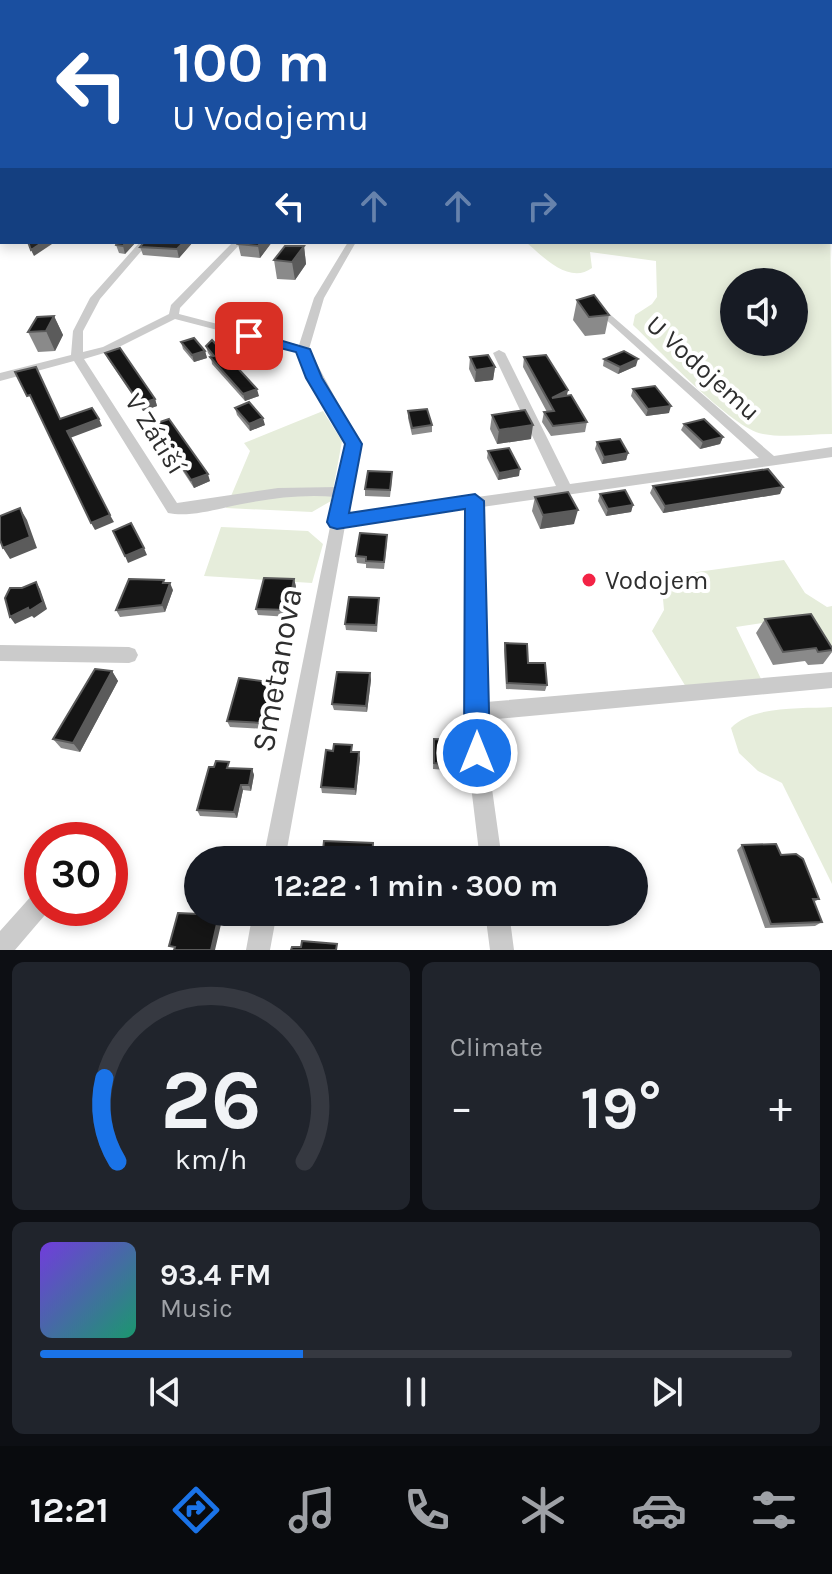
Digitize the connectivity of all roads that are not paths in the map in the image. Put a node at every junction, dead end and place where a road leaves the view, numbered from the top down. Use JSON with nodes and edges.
{"nodes":[{"id":1,"x":143,"y":244,"type":"edge"},
{"id":2,"x":236,"y":244,"type":"edge"},
{"id":3,"x":351,"y":244,"type":"edge"},
{"id":4,"x":605,"y":313,"type":"edge"},
{"id":5,"x":174,"y":316,"type":"junction"},
{"id":6,"x":303,"y":349,"type":"junction"},
{"id":7,"x":499,"y":353,"type":"dead end"},
{"id":8,"x":77,"y":357,"type":"junction"},
{"id":9,"x":0,"y":377,"type":"edge"},
{"id":10,"x":832,"y":452,"type":"edge"},
{"id":11,"x":769,"y":459,"type":"junction"},
{"id":12,"x":564,"y":487,"type":"junction"},
{"id":13,"x":343,"y":492,"type":"junction"},
{"id":14,"x":475,"y":501,"type":"junction"},
{"id":15,"x":337,"y":522,"type":"junction"},
{"id":16,"x":0,"y":653,"type":"edge"},
{"id":17,"x":129,"y":655,"type":"dead end"},
{"id":18,"x":832,"y":680,"type":"edge"},
{"id":19,"x":476,"y":712,"type":"junction"},
{"id":20,"x":277,"y":846,"type":"edge"},
{"id":21,"x":489,"y":846,"type":"edge"},
{"id":22,"x":24,"y":922,"type":"edge"},
{"id":23,"x":262,"y":926,"type":"edge"},
{"id":24,"x":499,"y":926,"type":"edge"},
{"id":25,"x":0,"y":949,"type":"edge"},
{"id":26,"x":258,"y":950,"type":"edge"},
{"id":27,"x":502,"y":950,"type":"edge"}],
"edges":[{"from":1,"to":8,"type":"street"},
{"from":2,"to":5,"type":"street"},
{"from":3,"to":6,"type":"street"},
{"from":4,"to":11,"type":"street","name":"U Vodojemu"},
{"from":5,"to":6,"type":"street"},
{"from":5,"to":8,"type":"street"},
{"from":6,"to":13,"type":"street","name":"Smetanova"},
{"from":7,"to":12,"type":"street"},
{"from":8,"to":9,"type":"street"},
{"from":8,"to":13,"type":"street","name":"V Zátiší"},
{"from":10,"to":11,"type":"street","name":"U Vodojemu"},
{"from":11,"to":12,"type":"street","name":"U Vodojemu"},
{"from":12,"to":14,"type":"street","name":"U Vodojemu"},
{"from":13,"to":15,"type":"street","name":"Smetanova"},
{"from":14,"to":15,"type":"street","name":"U Vodojemu"},
{"from":14,"to":19,"type":"street"},
{"from":15,"to":20,"type":"street","name":"Smetanova"},
{"from":16,"to":17,"type":"street"},
{"from":18,"to":19,"type":"street"},
{"from":19,"to":21,"type":"street"},
{"from":22,"to":25,"type":"street"},
{"from":23,"to":26,"type":"street"},
{"from":24,"to":27,"type":"street"}]}
